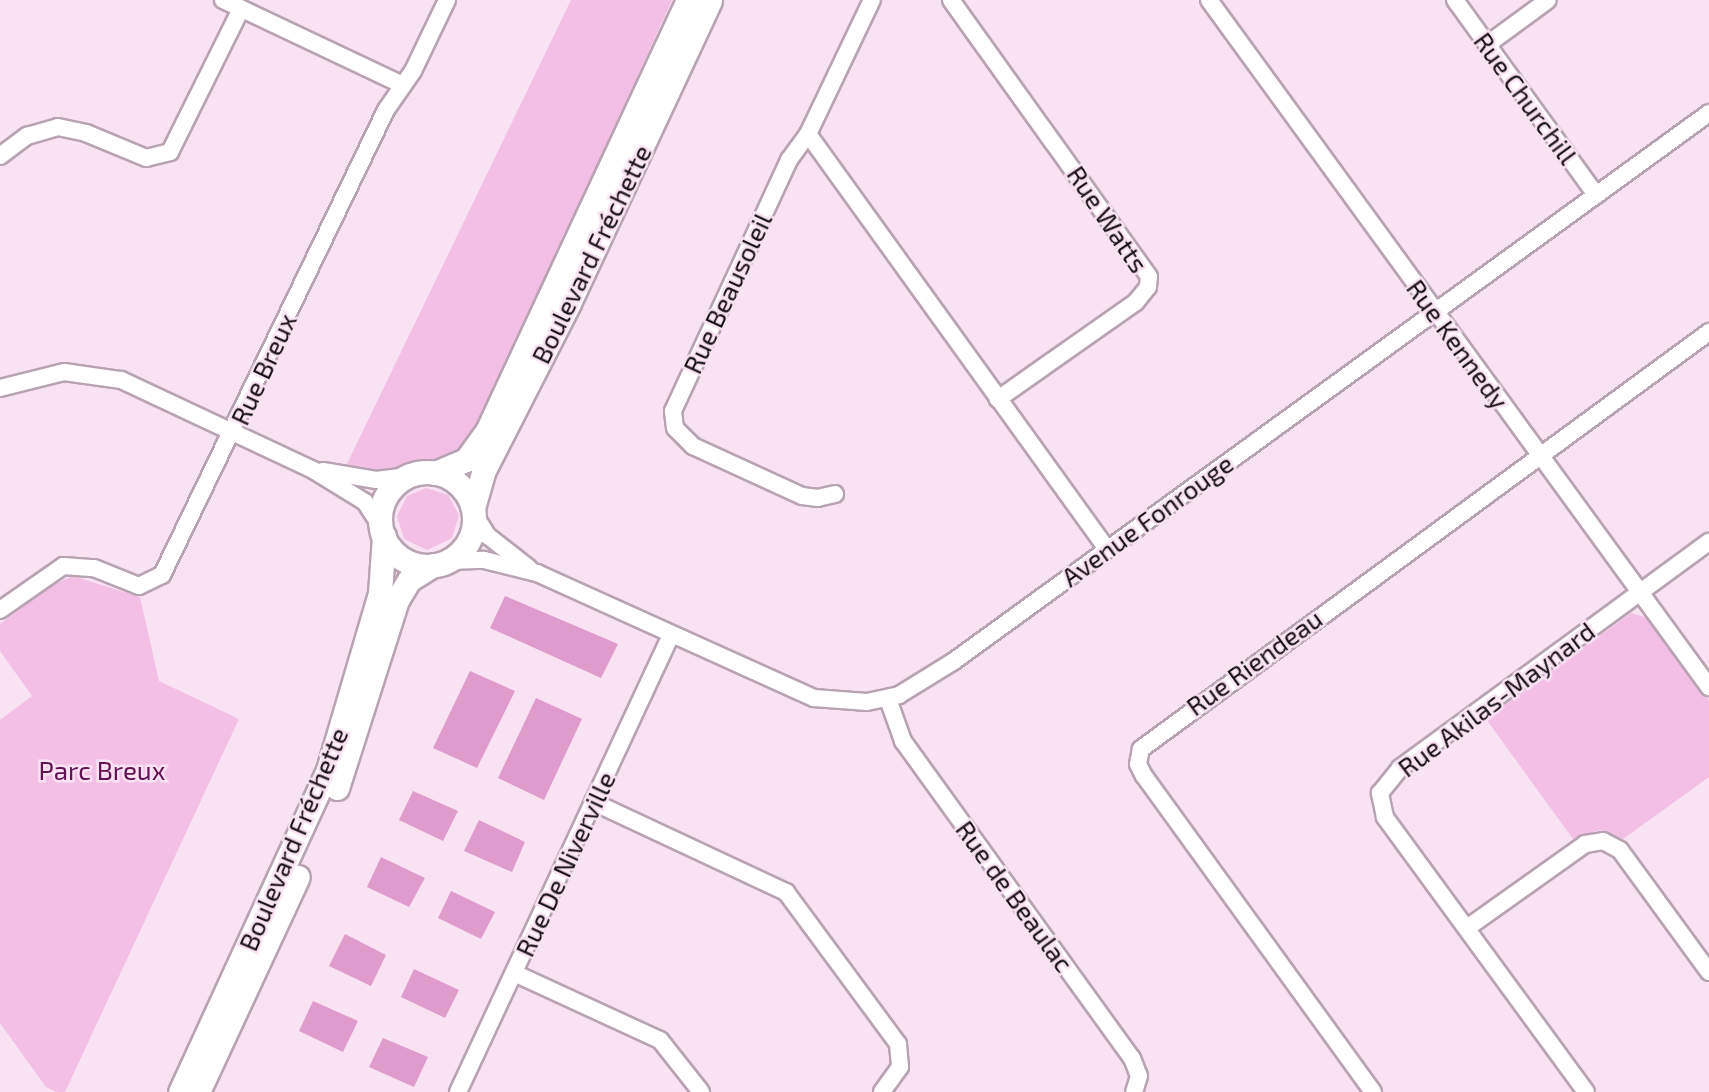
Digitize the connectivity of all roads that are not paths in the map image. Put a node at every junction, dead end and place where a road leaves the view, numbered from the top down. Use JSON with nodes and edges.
{"nodes":[{"id":1,"x":223,"y":0,"type":"edge"},
{"id":2,"x":447,"y":0,"type":"edge"},
{"id":3,"x":688,"y":0,"type":"edge"},
{"id":4,"x":710,"y":0,"type":"edge"},
{"id":5,"x":872,"y":0,"type":"edge"},
{"id":6,"x":951,"y":0,"type":"edge"},
{"id":7,"x":1209,"y":0,"type":"edge"},
{"id":8,"x":1455,"y":0,"type":"edge"},
{"id":9,"x":1548,"y":0,"type":"edge"},
{"id":10,"x":241,"y":9,"type":"junction"},
{"id":11,"x":1488,"y":44,"type":"junction"},
{"id":12,"x":403,"y":85,"type":"junction"},
{"id":13,"x":1709,"y":113,"type":"edge"},
{"id":14,"x":808,"y":134,"type":"junction"},
{"id":15,"x":0,"y":156,"type":"edge"},
{"id":16,"x":1596,"y":195,"type":"junction"},
{"id":17,"x":1436,"y":311,"type":"junction"},
{"id":18,"x":1709,"y":332,"type":"edge"},
{"id":19,"x":0,"y":388,"type":"edge"},
{"id":20,"x":998,"y":399,"type":"junction"},
{"id":21,"x":233,"y":432,"type":"junction"},
{"id":22,"x":1539,"y":455,"type":"junction"},
{"id":23,"x":313,"y":470,"type":"junction"},
{"id":24,"x":435,"y":473,"type":"junction"},
{"id":25,"x":409,"y":476,"type":"junction"},
{"id":26,"x":835,"y":494,"type":"dead end"},
{"id":27,"x":473,"y":511,"type":"junction"},
{"id":28,"x":383,"y":532,"type":"junction"},
{"id":29,"x":1709,"y":542,"type":"edge"},
{"id":30,"x":1107,"y":549,"type":"junction"},
{"id":31,"x":441,"y":563,"type":"junction"},
{"id":32,"x":537,"y":573,"type":"junction"},
{"id":33,"x":1640,"y":593,"type":"junction"},
{"id":34,"x":0,"y":610,"type":"edge"},
{"id":35,"x":671,"y":635,"type":"junction"},
{"id":36,"x":1709,"y":687,"type":"edge"},
{"id":37,"x":888,"y":699,"type":"junction"},
{"id":38,"x":593,"y":802,"type":"junction"},
{"id":39,"x":1467,"y":928,"type":"junction"},
{"id":40,"x":1709,"y":972,"type":"edge"},
{"id":41,"x":514,"y":973,"type":"junction"},
{"id":42,"x":180,"y":1092,"type":"edge"},
{"id":43,"x":198,"y":1092,"type":"edge"},
{"id":44,"x":458,"y":1092,"type":"edge"},
{"id":45,"x":701,"y":1092,"type":"edge"},
{"id":46,"x":882,"y":1092,"type":"edge"},
{"id":47,"x":1134,"y":1092,"type":"edge"},
{"id":48,"x":1373,"y":1092,"type":"edge"},
{"id":49,"x":1586,"y":1092,"type":"edge"}],
"edges":[{"from":1,"to":10,"type":"street"},
{"from":2,"to":12,"type":"street","name":"Rue Breux"},
{"from":3,"to":24,"type":"main road","name":"Boulevard Fréchette"},
{"from":4,"to":27,"type":"main road","name":"Boulevard Fréchette"},
{"from":5,"to":14,"type":"street","name":"Rue Beausoleil"},
{"from":6,"to":20,"type":"street","name":"Rue Watts"},
{"from":7,"to":17,"type":"street","name":"Rue Kennedy"},
{"from":8,"to":11,"type":"street","name":"Rue Churchill"},
{"from":9,"to":11,"type":"street"},
{"from":10,"to":12,"type":"street"},
{"from":10,"to":15,"type":"street"},
{"from":11,"to":16,"type":"street","name":"Rue Churchill"},
{"from":12,"to":21,"type":"street","name":"Rue Breux"},
{"from":13,"to":16,"type":"street","name":"Avenue Fonrouge"},
{"from":14,"to":20,"type":"street"},
{"from":14,"to":26,"type":"street","name":"Rue Beausoleil"},
{"from":16,"to":17,"type":"street","name":"Avenue Fonrouge"},
{"from":17,"to":22,"type":"street","name":"Rue Kennedy"},
{"from":17,"to":30,"type":"street","name":"Avenue Fonrouge"},
{"from":18,"to":22,"type":"street","name":"Rue Riendeau"},
{"from":19,"to":21,"type":"street"},
{"from":20,"to":30,"type":"street"},
{"from":21,"to":23,"type":"street"},
{"from":21,"to":34,"type":"street","name":"Rue Breux"},
{"from":22,"to":33,"type":"street","name":"Rue Kennedy"},
{"from":22,"to":48,"type":"street","name":"Rue Riendeau"},
{"from":23,"to":25,"type":"street"},
{"from":23,"to":28,"type":"street"},
{"from":24,"to":25,"type":"main road"},
{"from":24,"to":27,"type":"main road"},
{"from":25,"to":28,"type":"main road"},
{"from":27,"to":31,"type":"main road"},
{"from":27,"to":32,"type":"street"},
{"from":28,"to":31,"type":"main road"},
{"from":28,"to":42,"type":"main road","name":"Boulevard Fréchette"},
{"from":29,"to":33,"type":"street","name":"Rue Akilas-Maynard"},
{"from":30,"to":37,"type":"street","name":"Avenue Fonrouge"},
{"from":31,"to":32,"type":"street"},
{"from":31,"to":43,"type":"main road","name":"Boulevard Fréchette"},
{"from":32,"to":35,"type":"street","name":"Avenue Fonrouge"},
{"from":33,"to":36,"type":"street","name":"Rue Kennedy"},
{"from":33,"to":39,"type":"street","name":"Rue Akilas-Maynard"},
{"from":35,"to":37,"type":"street","name":"Avenue Fonrouge"},
{"from":35,"to":38,"type":"street","name":"Rue De Niverville"},
{"from":37,"to":47,"type":"street","name":"Rue de Beaulac"},
{"from":38,"to":41,"type":"street","name":"Rue De Niverville"},
{"from":38,"to":46,"type":"street"},
{"from":39,"to":40,"type":"street"},
{"from":39,"to":49,"type":"street","name":"Rue Akilas-Maynard"},
{"from":41,"to":44,"type":"street","name":"Rue De Niverville"},
{"from":41,"to":45,"type":"street"}]}
